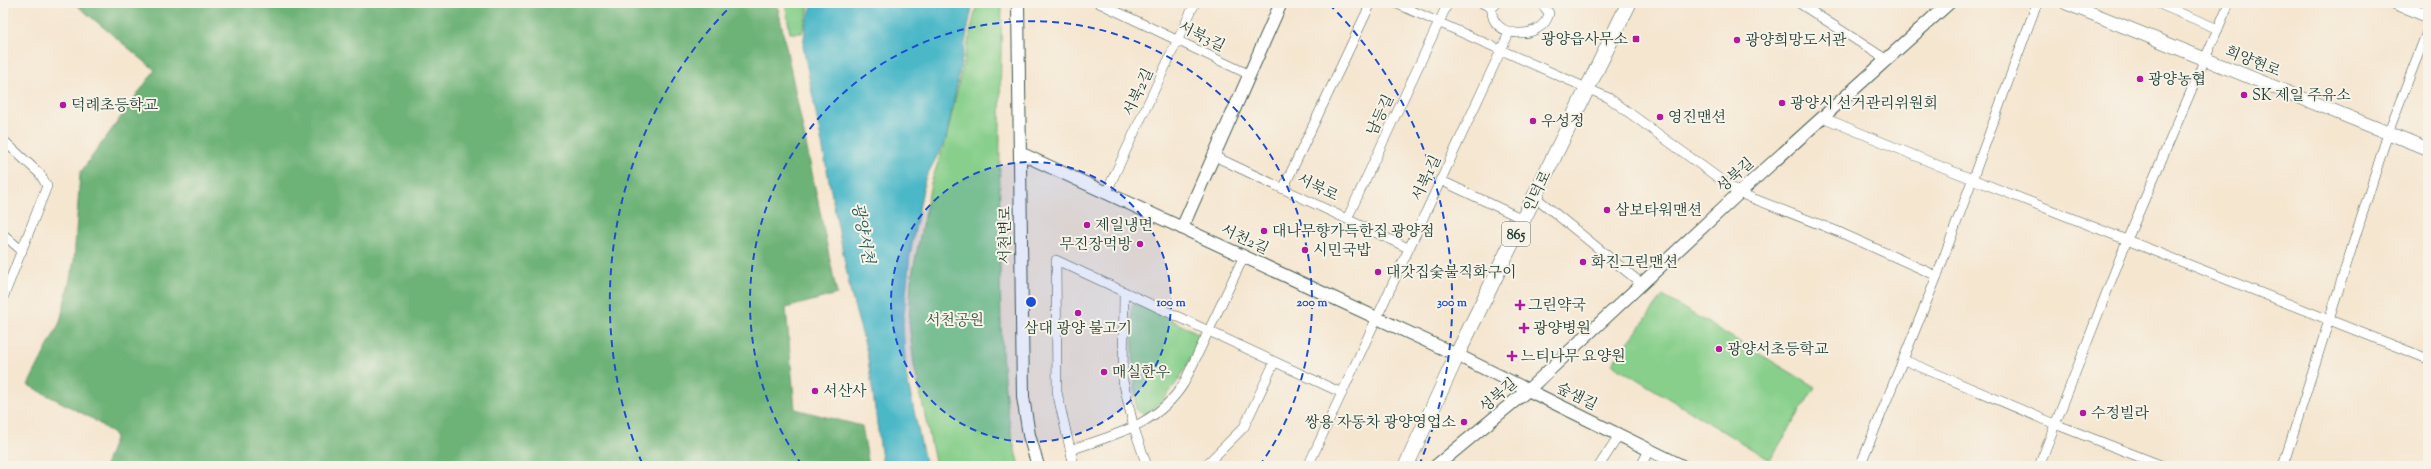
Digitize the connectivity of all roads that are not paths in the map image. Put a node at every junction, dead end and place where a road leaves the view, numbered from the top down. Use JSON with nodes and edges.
{"nodes":[{"id":1,"x":1018,"y":3,"type":"edge"},
{"id":2,"x":1099,"y":3,"type":"edge"},
{"id":3,"x":1195,"y":3,"type":"edge"},
{"id":4,"x":1281,"y":3,"type":"edge"},
{"id":5,"x":1371,"y":3,"type":"edge"},
{"id":6,"x":1395,"y":3,"type":"edge"},
{"id":7,"x":1448,"y":3,"type":"edge"},
{"id":8,"x":1482,"y":3,"type":"edge"},
{"id":9,"x":1541,"y":3,"type":"edge"},
{"id":10,"x":1629,"y":3,"type":"edge"},
{"id":11,"x":1799,"y":3,"type":"edge"},
{"id":12,"x":1949,"y":3,"type":"edge"},
{"id":13,"x":2037,"y":3,"type":"edge"},
{"id":14,"x":2066,"y":3,"type":"edge"},
{"id":15,"x":2157,"y":3,"type":"edge"},
{"id":16,"x":2229,"y":3,"type":"edge"},
{"id":17,"x":2396,"y":3,"type":"edge"},
{"id":18,"x":1494,"y":5,"type":"edge"},
{"id":19,"x":1111,"y":6,"type":"edge"},
{"id":20,"x":2428,"y":16,"type":"edge"},
{"id":21,"x":1439,"y":23,"type":"junction"},
{"id":22,"x":2218,"y":29,"type":"junction"},
{"id":23,"x":2428,"y":29,"type":"edge"},
{"id":24,"x":1509,"y":32,"type":"junction"},
{"id":25,"x":1178,"y":40,"type":"junction"},
{"id":26,"x":1501,"y":50,"type":"junction"},
{"id":27,"x":2206,"y":58,"type":"junction"},
{"id":28,"x":1887,"y":60,"type":"junction"},
{"id":29,"x":1250,"y":75,"type":"junction"},
{"id":30,"x":1586,"y":89,"type":"junction"},
{"id":31,"x":1822,"y":117,"type":"junction"},
{"id":32,"x":2388,"y":133,"type":"junction"},
{"id":33,"x":3,"y":140,"type":"edge"},
{"id":34,"x":2428,"y":149,"type":"edge"},
{"id":35,"x":1020,"y":153,"type":"junction"},
{"id":36,"x":1214,"y":156,"type":"junction"},
{"id":37,"x":1972,"y":179,"type":"junction"},
{"id":38,"x":1440,"y":180,"type":"junction"},
{"id":39,"x":1283,"y":189,"type":"junction"},
{"id":40,"x":1106,"y":193,"type":"junction"},
{"id":41,"x":1739,"y":193,"type":"junction"},
{"id":42,"x":1534,"y":196,"type":"junction"},
{"id":43,"x":1347,"y":219,"type":"junction"},
{"id":44,"x":1523,"y":219,"type":"junction"},
{"id":45,"x":1182,"y":228,"type":"junction"},
{"id":46,"x":3,"y":234,"type":"edge"},
{"id":47,"x":2128,"y":240,"type":"junction"},
{"id":48,"x":1408,"y":248,"type":"junction"},
{"id":49,"x":22,"y":251,"type":"junction"},
{"id":50,"x":1244,"y":256,"type":"junction"},
{"id":51,"x":1937,"y":276,"type":"junction"},
{"id":52,"x":1642,"y":284,"type":"junction"},
{"id":53,"x":1124,"y":293,"type":"junction"},
{"id":54,"x":3,"y":298,"type":"edge"},
{"id":55,"x":1377,"y":318,"type":"junction"},
{"id":56,"x":2329,"y":319,"type":"junction"},
{"id":57,"x":1209,"y":331,"type":"junction"},
{"id":58,"x":1457,"y":355,"type":"junction"},
{"id":59,"x":2428,"y":359,"type":"edge"},
{"id":60,"x":1904,"y":360,"type":"junction"},
{"id":61,"x":1274,"y":363,"type":"junction"},
{"id":62,"x":1528,"y":390,"type":"junction"},
{"id":63,"x":1342,"y":393,"type":"junction"},
{"id":64,"x":2055,"y":424,"type":"junction"},
{"id":65,"x":1134,"y":428,"type":"junction"},
{"id":66,"x":1619,"y":435,"type":"junction"},
{"id":67,"x":1070,"y":450,"type":"junction"},
{"id":68,"x":1649,"y":450,"type":"junction"},
{"id":69,"x":1038,"y":466,"type":"edge"},
{"id":70,"x":1074,"y":466,"type":"edge"},
{"id":71,"x":1147,"y":466,"type":"edge"},
{"id":72,"x":1205,"y":466,"type":"edge"},
{"id":73,"x":1308,"y":466,"type":"edge"},
{"id":74,"x":1406,"y":466,"type":"edge"},
{"id":75,"x":1436,"y":466,"type":"edge"},
{"id":76,"x":1599,"y":466,"type":"edge"},
{"id":77,"x":1642,"y":466,"type":"edge"},
{"id":78,"x":1682,"y":466,"type":"edge"},
{"id":79,"x":1860,"y":466,"type":"edge"},
{"id":80,"x":2039,"y":466,"type":"edge"},
{"id":81,"x":2163,"y":466,"type":"edge"},
{"id":82,"x":2283,"y":466,"type":"edge"}],
"edges":[{"from":1,"to":35,"type":"street","name":"서천변로"},
{"from":2,"to":19,"type":"street","name":"서북3길"},
{"from":3,"to":25,"type":"street","name":"서북2길"},
{"from":4,"to":29,"type":"street"},
{"from":5,"to":39,"type":"street"},
{"from":6,"to":21,"type":"street"},
{"from":7,"to":21,"type":"street","name":"남등길"},
{"from":8,"to":18,"type":"street"},
{"from":9,"to":24,"type":"street"},
{"from":10,"to":30,"type":"main road","name":"인덕로","number":"865"},
{"from":11,"to":28,"type":"street"},
{"from":12,"to":28,"type":"street","name":"성북길"},
{"from":13,"to":37,"type":"street"},
{"from":14,"to":27,"type":"main road","name":"희양현로"},
{"from":15,"to":22,"type":"street"},
{"from":16,"to":22,"type":"street"},
{"from":17,"to":20,"type":"main road"},
{"from":18,"to":24,"type":"street"},
{"from":19,"to":25,"type":"street","name":"서북3길"},
{"from":21,"to":26,"type":"street"},
{"from":21,"to":43,"type":"street","name":"남등길"},
{"from":22,"to":27,"type":"street"},
{"from":23,"to":32,"type":"street"},
{"from":24,"to":26,"type":"street","name":"서북1길"},
{"from":25,"to":29,"type":"street","name":"서북3길"},
{"from":25,"to":40,"type":"street","name":"서북2길"},
{"from":26,"to":30,"type":"street"},
{"from":26,"to":38,"type":"street","name":"서북1길"},
{"from":27,"to":32,"type":"main road","name":"희양현로"},
{"from":27,"to":47,"type":"street"},
{"from":28,"to":31,"type":"street","name":"성북길"},
{"from":29,"to":36,"type":"street"},
{"from":30,"to":41,"type":"street"},
{"from":30,"to":42,"type":"main road","name":"인덕로","number":"865"},
{"from":31,"to":37,"type":"street"},
{"from":31,"to":41,"type":"street","name":"성북길"},
{"from":32,"to":34,"type":"main road","name":"희양현로"},
{"from":32,"to":56,"type":"street"},
{"from":33,"to":49,"type":"street"},
{"from":35,"to":40,"type":"street","name":"서천2길"},
{"from":35,"to":69,"type":"street","name":"서천변로"},
{"from":36,"to":39,"type":"street","name":"서북로"},
{"from":36,"to":45,"type":"street"},
{"from":37,"to":47,"type":"street"},
{"from":37,"to":51,"type":"street"},
{"from":38,"to":44,"type":"street"},
{"from":38,"to":48,"type":"street","name":"서북1길"},
{"from":39,"to":43,"type":"street","name":"서북로"},
{"from":40,"to":45,"type":"street","name":"서천2길"},
{"from":41,"to":51,"type":"street"},
{"from":41,"to":52,"type":"street","name":"성북길"},
{"from":42,"to":44,"type":"main road","name":"인덕로","number":"865"},
{"from":42,"to":52,"type":"street"},
{"from":43,"to":48,"type":"street","name":"서북로"},
{"from":44,"to":58,"type":"main road","name":"인덕로","number":"865"},
{"from":45,"to":50,"type":"street","name":"서천2길"},
{"from":46,"to":49,"type":"street"},
{"from":47,"to":56,"type":"street"},
{"from":47,"to":64,"type":"street"},
{"from":48,"to":55,"type":"street","name":"서북1길"},
{"from":49,"to":54,"type":"street"},
{"from":50,"to":55,"type":"street","name":"서천2길"},
{"from":50,"to":57,"type":"street"},
{"from":51,"to":60,"type":"street"},
{"from":52,"to":62,"type":"street","name":"성북길"},
{"from":53,"to":57,"type":"street"},
{"from":53,"to":65,"type":"street"},
{"from":53,"to":67,"type":"street"},
{"from":55,"to":58,"type":"street","name":"서천2길"},
{"from":55,"to":63,"type":"street","name":"서북1길"},
{"from":56,"to":59,"type":"street"},
{"from":56,"to":82,"type":"street"},
{"from":57,"to":61,"type":"street"},
{"from":57,"to":65,"type":"street"},
{"from":58,"to":62,"type":"street","name":"숲샘길"},
{"from":58,"to":74,"type":"main road","name":"인덕로","number":"865"},
{"from":60,"to":64,"type":"street"},
{"from":60,"to":79,"type":"street"},
{"from":61,"to":63,"type":"street"},
{"from":61,"to":72,"type":"street"},
{"from":62,"to":66,"type":"street","name":"숲샘길"},
{"from":62,"to":75,"type":"street","name":"성북길"},
{"from":63,"to":73,"type":"street","name":"서북1길"},
{"from":64,"to":80,"type":"street"},
{"from":64,"to":81,"type":"street"},
{"from":65,"to":67,"type":"street"},
{"from":65,"to":71,"type":"street"},
{"from":66,"to":68,"type":"street","name":"숲샘길"},
{"from":66,"to":76,"type":"street"},
{"from":67,"to":70,"type":"street"},
{"from":68,"to":77,"type":"street"},
{"from":68,"to":78,"type":"street","name":"숲샘길"}]}
